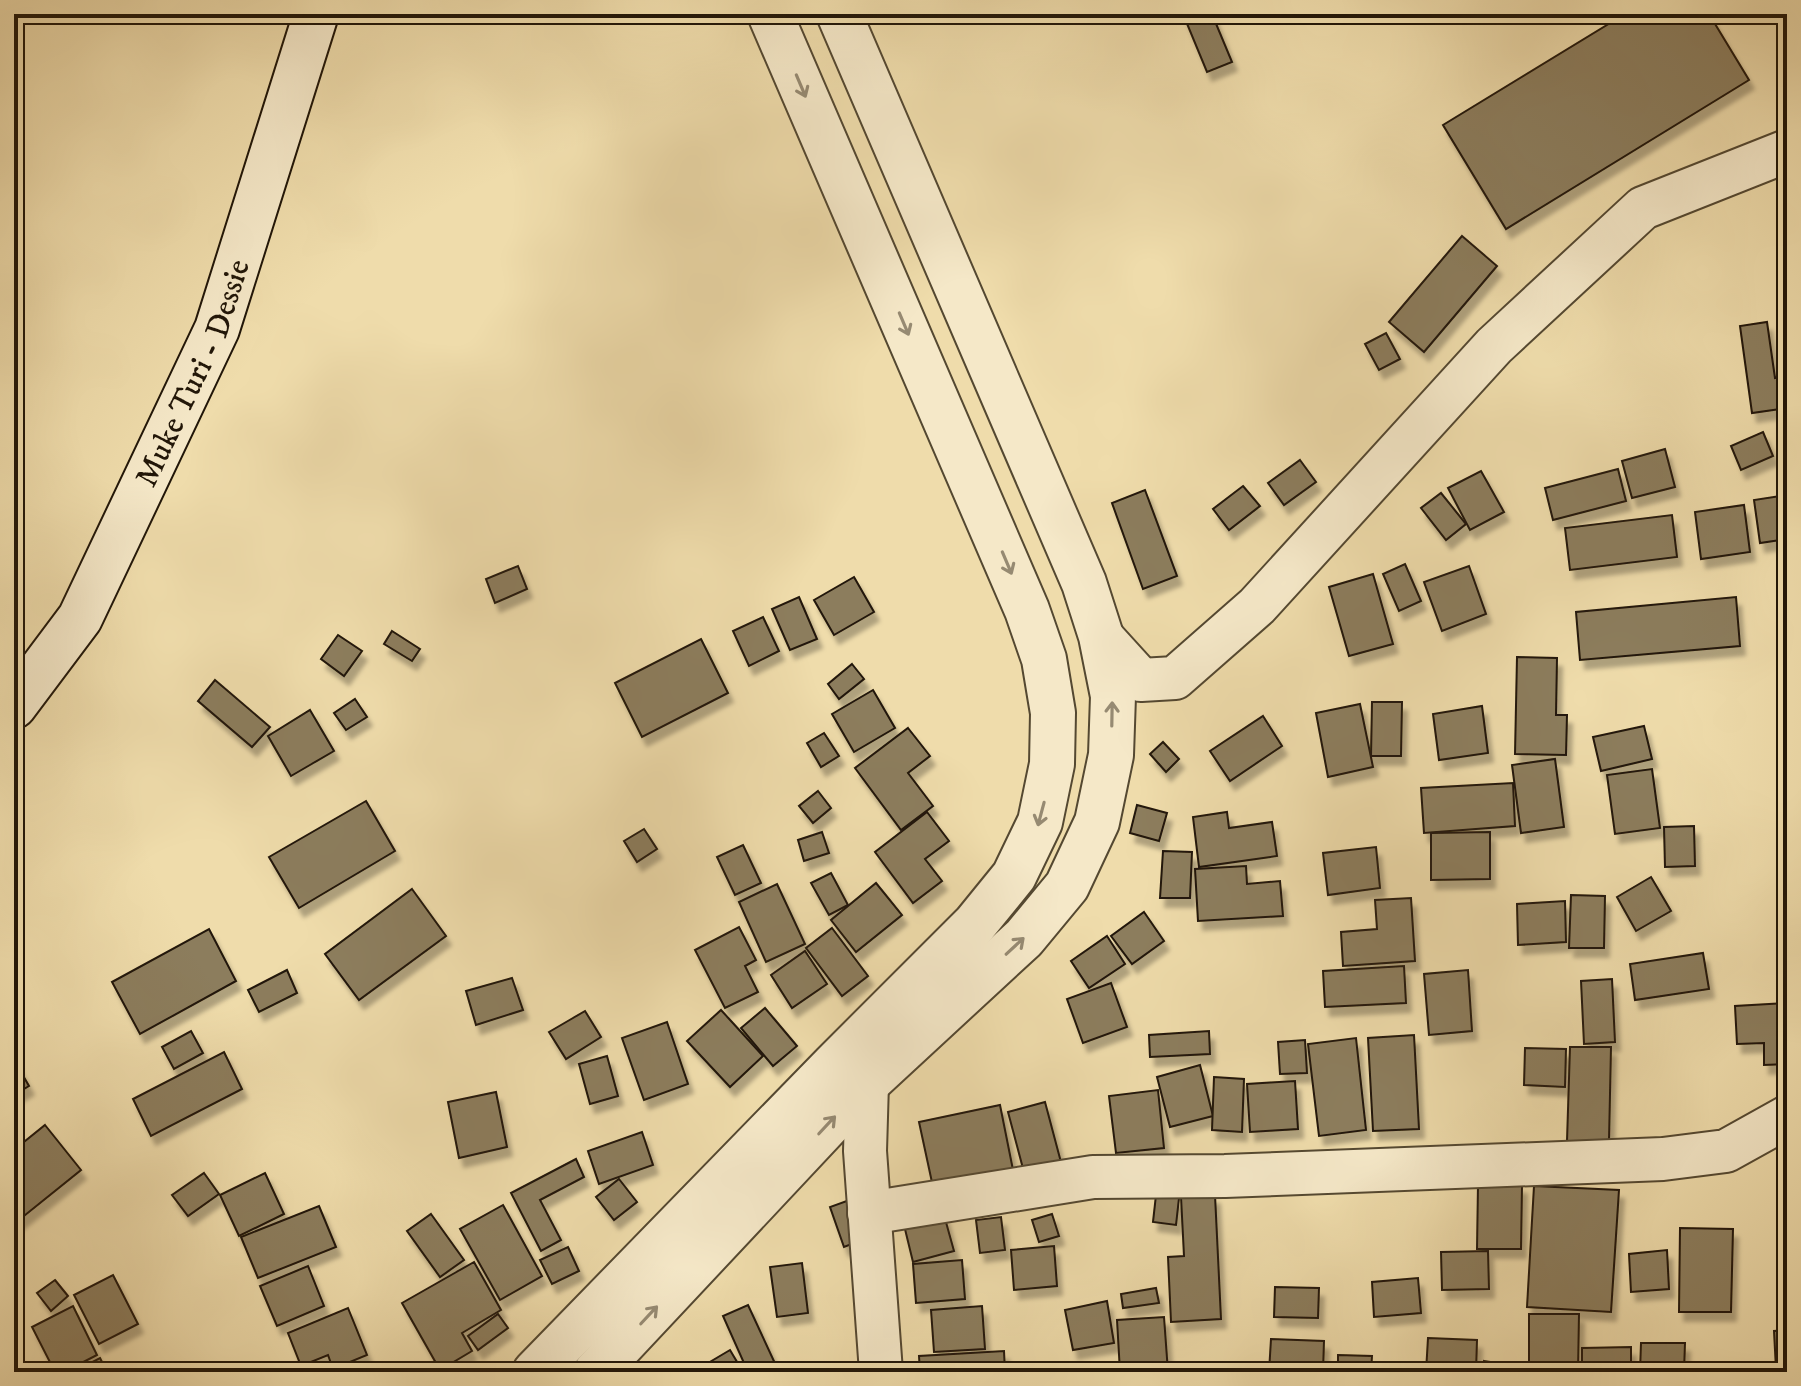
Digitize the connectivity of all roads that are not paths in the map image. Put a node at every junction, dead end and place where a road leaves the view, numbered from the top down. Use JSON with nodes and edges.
{"nodes":[{"id":1,"x":316,"y":14,"type":"edge"},
{"id":2,"x":770,"y":14,"type":"edge"},
{"id":3,"x":839,"y":14,"type":"edge"},
{"id":4,"x":1787,"y":151,"type":"edge"},
{"id":5,"x":1101,"y":636,"type":"junction"},
{"id":6,"x":14,"y":706,"type":"edge"},
{"id":7,"x":867,"y":1083,"type":"junction"},
{"id":8,"x":1787,"y":1117,"type":"edge"},
{"id":9,"x":869,"y":1213,"type":"junction"},
{"id":10,"x":535,"y":1372,"type":"edge"},
{"id":11,"x":596,"y":1372,"type":"edge"},
{"id":12,"x":881,"y":1372,"type":"edge"}],
"edges":[{"from":1,"to":6,"type":"street","name":"Muke Turi - Dessie"},
{"from":2,"to":10,"type":"street","one_way":true},
{"from":3,"to":5,"type":"street"},
{"from":4,"to":5,"type":"street"},
{"from":7,"to":5,"type":"street","one_way":true},
{"from":7,"to":9,"type":"street"},
{"from":11,"to":7,"type":"street","one_way":true},
{"from":8,"to":9,"type":"street"},
{"from":9,"to":12,"type":"street"}]}
